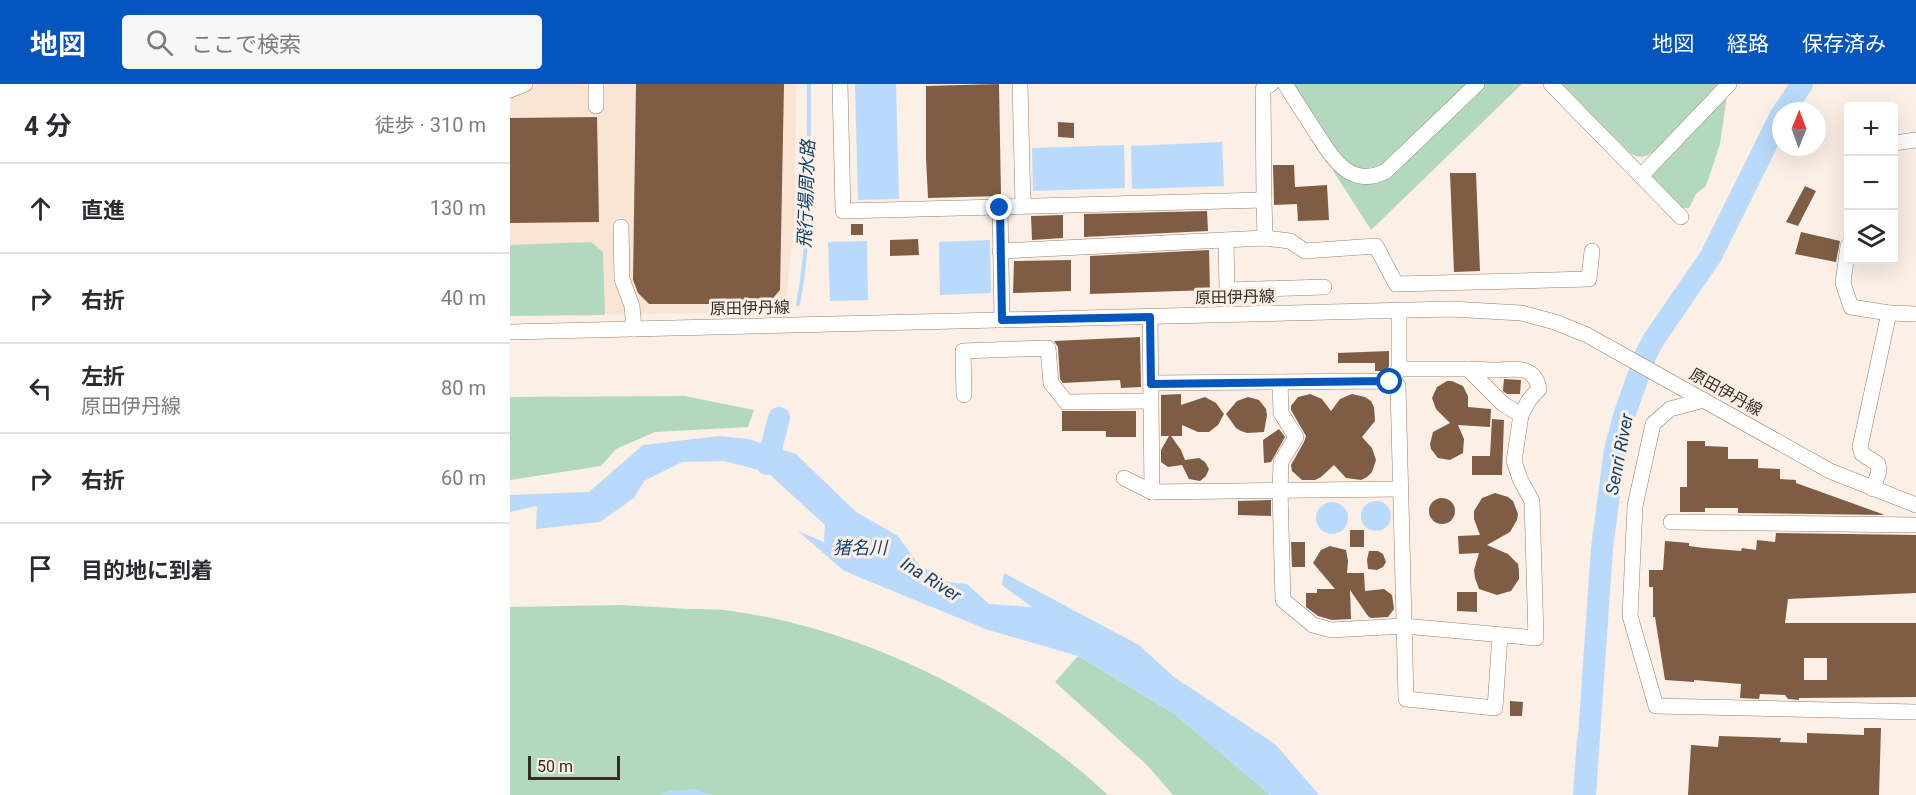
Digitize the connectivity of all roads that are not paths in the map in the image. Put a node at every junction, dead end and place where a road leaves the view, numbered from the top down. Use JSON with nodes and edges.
{"nodes":[{"id":1,"x":525,"y":84,"type":"edge"},
{"id":2,"x":596,"y":84,"type":"edge"},
{"id":3,"x":840,"y":84,"type":"edge"},
{"id":4,"x":1020,"y":84,"type":"edge"},
{"id":5,"x":1271,"y":84,"type":"edge"},
{"id":6,"x":1284,"y":84,"type":"edge"},
{"id":7,"x":1477,"y":84,"type":"edge"},
{"id":8,"x":1551,"y":84,"type":"edge"},
{"id":9,"x":1729,"y":84,"type":"edge"},
{"id":10,"x":510,"y":90,"type":"edge"},
{"id":11,"x":596,"y":106,"type":"dead end"},
{"id":12,"x":1916,"y":140,"type":"edge"},
{"id":13,"x":1898,"y":142,"type":"edge"},
{"id":14,"x":1641,"y":176,"type":"junction"},
{"id":15,"x":1264,"y":200,"type":"junction"},
{"id":16,"x":1023,"y":207,"type":"junction"},
{"id":17,"x":1000,"y":208,"type":"junction"},
{"id":18,"x":1681,"y":217,"type":"dead end"},
{"id":19,"x":621,"y":227,"type":"dead end"},
{"id":20,"x":1265,"y":238,"type":"junction"},
{"id":21,"x":1226,"y":240,"type":"junction"},
{"id":22,"x":1000,"y":251,"type":"junction"},
{"id":23,"x":1592,"y":251,"type":"dead end"},
{"id":24,"x":1846,"y":264,"type":"edge"},
{"id":25,"x":1324,"y":287,"type":"dead end"},
{"id":26,"x":1227,"y":290,"type":"junction"},
{"id":27,"x":1399,"y":311,"type":"junction"},
{"id":28,"x":1889,"y":313,"type":"junction"},
{"id":29,"x":1916,"y":314,"type":"edge"},
{"id":30,"x":1228,"y":315,"type":"junction"},
{"id":31,"x":1150,"y":317,"type":"junction"},
{"id":32,"x":1038,"y":319,"type":"junction"},
{"id":33,"x":1002,"y":320,"type":"junction"},
{"id":34,"x":634,"y":329,"type":"junction"},
{"id":35,"x":510,"y":332,"type":"edge"},
{"id":36,"x":1038,"y":348,"type":"junction"},
{"id":37,"x":1468,"y":369,"type":"junction"},
{"id":38,"x":1395,"y":376,"type":"junction"},
{"id":39,"x":1280,"y":382,"type":"junction"},
{"id":40,"x":1151,"y":384,"type":"junction"},
{"id":41,"x":964,"y":395,"type":"dead end"},
{"id":42,"x":1704,"y":400,"type":"junction"},
{"id":43,"x":1151,"y":401,"type":"junction"},
{"id":44,"x":1521,"y":415,"type":"junction"},
{"id":45,"x":1124,"y":478,"type":"dead end"},
{"id":46,"x":1401,"y":489,"type":"junction"},
{"id":47,"x":1874,"y":489,"type":"junction"},
{"id":48,"x":1280,"y":490,"type":"junction"},
{"id":49,"x":1152,"y":492,"type":"junction"},
{"id":50,"x":1916,"y":505,"type":"edge"},
{"id":51,"x":1671,"y":522,"type":"dead end"},
{"id":52,"x":1916,"y":525,"type":"edge"},
{"id":53,"x":1404,"y":626,"type":"junction"},
{"id":54,"x":1500,"y":635,"type":"junction"},
{"id":55,"x":1916,"y":712,"type":"edge"}],
"edges":[{"from":1,"to":10,"type":"street"},
{"from":2,"to":11,"type":"street"},
{"from":3,"to":17,"type":"street"},
{"from":4,"to":16,"type":"street"},
{"from":5,"to":15,"type":"street"},
{"from":6,"to":7,"type":"street"},
{"from":8,"to":14,"type":"street"},
{"from":9,"to":14,"type":"street"},
{"from":12,"to":13,"type":"street"},
{"from":14,"to":18,"type":"street"},
{"from":15,"to":16,"type":"street"},
{"from":15,"to":20,"type":"street"},
{"from":16,"to":17,"type":"street"},
{"from":17,"to":22,"type":"street"},
{"from":19,"to":34,"type":"street"},
{"from":20,"to":21,"type":"street"},
{"from":20,"to":23,"type":"street"},
{"from":21,"to":22,"type":"street"},
{"from":21,"to":26,"type":"street"},
{"from":22,"to":33,"type":"street"},
{"from":24,"to":28,"type":"street"},
{"from":25,"to":26,"type":"street"},
{"from":26,"to":30,"type":"street"},
{"from":27,"to":30,"type":"street","name":"原田伊丹線"},
{"from":27,"to":38,"type":"street"},
{"from":27,"to":42,"type":"street","name":"原田伊丹線"},
{"from":28,"to":29,"type":"street"},
{"from":28,"to":47,"type":"street"},
{"from":30,"to":31,"type":"street","name":"原田伊丹線"},
{"from":31,"to":32,"type":"street","name":"原田伊丹線"},
{"from":31,"to":40,"type":"street"},
{"from":32,"to":33,"type":"street","name":"原田伊丹線"},
{"from":32,"to":36,"type":"street"},
{"from":33,"to":34,"type":"street","name":"原田伊丹線"},
{"from":34,"to":35,"type":"street","name":"原田伊丹線"},
{"from":36,"to":41,"type":"street"},
{"from":36,"to":43,"type":"street"},
{"from":37,"to":38,"type":"street"},
{"from":37,"to":44,"type":"street"},
{"from":37,"to":44,"type":"street"},
{"from":38,"to":39,"type":"street"},
{"from":38,"to":46,"type":"street"},
{"from":39,"to":40,"type":"street"},
{"from":39,"to":48,"type":"street"},
{"from":40,"to":43,"type":"street"},
{"from":42,"to":47,"type":"street","name":"原田伊丹線"},
{"from":42,"to":55,"type":"street"},
{"from":43,"to":49,"type":"street"},
{"from":44,"to":54,"type":"street"},
{"from":45,"to":49,"type":"street"},
{"from":46,"to":48,"type":"street"},
{"from":46,"to":53,"type":"street"},
{"from":47,"to":50,"type":"street","name":"原田伊丹線"},
{"from":48,"to":49,"type":"street"},
{"from":48,"to":53,"type":"street"},
{"from":51,"to":52,"type":"street"},
{"from":53,"to":54,"type":"street"},
{"from":53,"to":54,"type":"street"}]}
